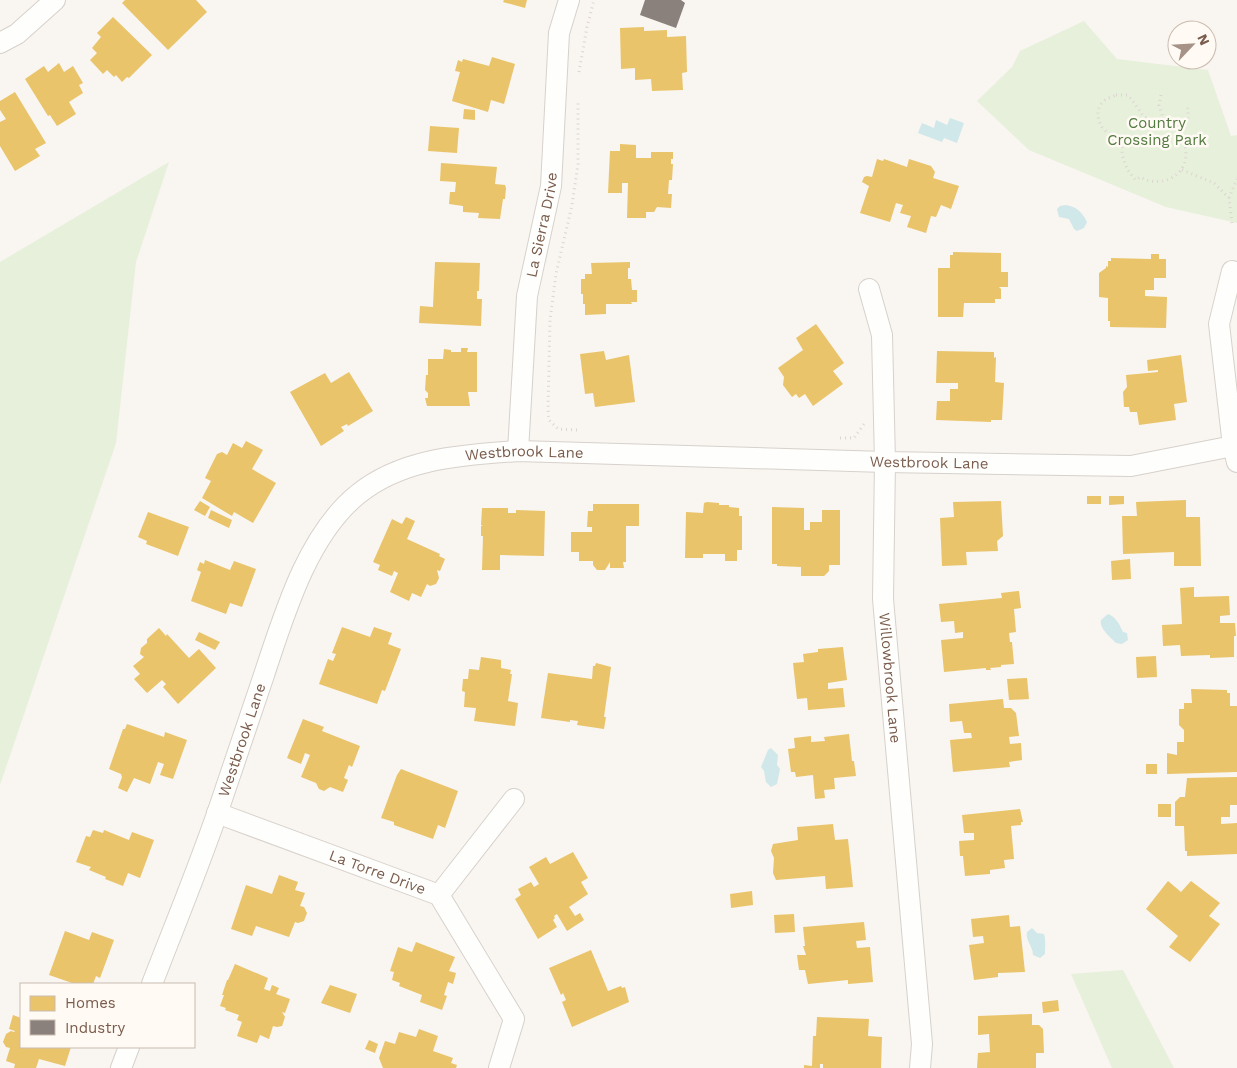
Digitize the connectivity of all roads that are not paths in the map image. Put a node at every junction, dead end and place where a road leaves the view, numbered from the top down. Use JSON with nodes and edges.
{"nodes":[{"id":1,"x":55,"y":0,"type":"edge"},
{"id":2,"x":569,"y":0,"type":"edge"},
{"id":3,"x":0,"y":43,"type":"edge"},
{"id":4,"x":1232,"y":270,"type":"dead end"},
{"id":5,"x":869,"y":289,"type":"dead end"},
{"id":6,"x":518,"y":451,"type":"junction"},
{"id":7,"x":1235,"y":454,"type":"edge"},
{"id":8,"x":885,"y":462,"type":"junction"},
{"id":9,"x":514,"y":799,"type":"dead end"},
{"id":10,"x":217,"y":813,"type":"junction"},
{"id":11,"x":439,"y":895,"type":"junction"},
{"id":12,"x":152,"y":983,"type":"edge"},
{"id":13,"x":129,"y":1048,"type":"edge"},
{"id":14,"x":120,"y":1068,"type":"edge"},
{"id":15,"x":499,"y":1068,"type":"edge"},
{"id":16,"x":920,"y":1068,"type":"edge"}],
"edges":[{"from":1,"to":3,"type":"street"},
{"from":2,"to":6,"type":"street","name":"La Sierra Drive"},
{"from":4,"to":7,"type":"street"},
{"from":5,"to":8,"type":"street","name":"Willowbrook Lane"},
{"from":6,"to":8,"type":"street","name":"Westbrook Lane"},
{"from":6,"to":10,"type":"street","name":"Westbrook Lane"},
{"from":7,"to":8,"type":"street","name":"Westbrook Lane"},
{"from":8,"to":16,"type":"street","name":"Willowbrook Lane"},
{"from":9,"to":11,"type":"street"},
{"from":10,"to":11,"type":"street","name":"La Torre Drive"},
{"from":10,"to":12,"type":"street","name":"Westbrook Lane"},
{"from":11,"to":15,"type":"street","name":"La Torre Drive"},
{"from":13,"to":14,"type":"street"}]}
